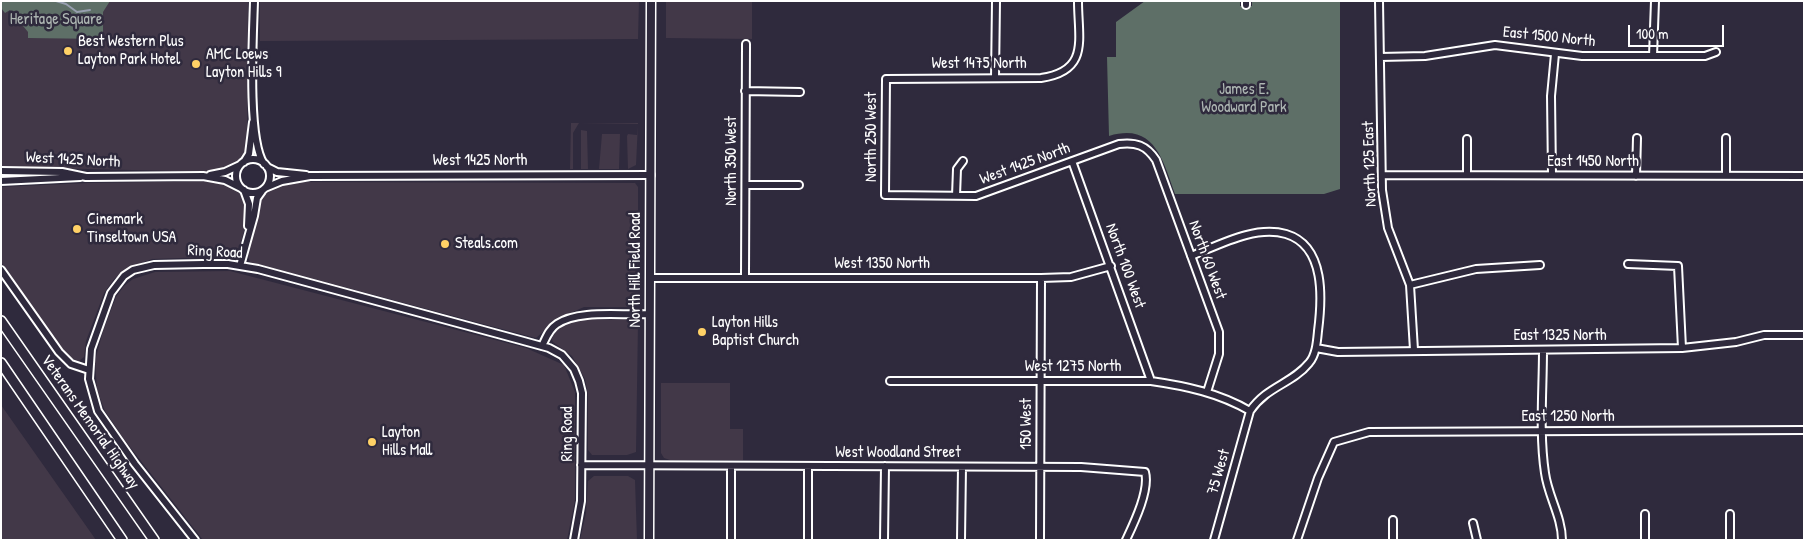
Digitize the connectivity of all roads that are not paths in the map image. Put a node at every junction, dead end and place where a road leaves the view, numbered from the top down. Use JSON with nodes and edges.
{"nodes":[{"id":1,"x":254,"y":1,"type":"edge"},
{"id":2,"x":651,"y":1,"type":"edge"},
{"id":3,"x":996,"y":1,"type":"edge"},
{"id":4,"x":1078,"y":1,"type":"edge"},
{"id":5,"x":1380,"y":1,"type":"edge"},
{"id":6,"x":1655,"y":1,"type":"edge"},
{"id":7,"x":746,"y":44,"type":"dead end"},
{"id":8,"x":1716,"y":52,"type":"dead end"},
{"id":9,"x":1555,"y":54,"type":"junction"},
{"id":10,"x":1380,"y":56,"type":"junction"},
{"id":11,"x":1653,"y":56,"type":"junction"},
{"id":12,"x":886,"y":78,"type":"joint"},
{"id":13,"x":995,"y":78,"type":"junction"},
{"id":14,"x":745,"y":91,"type":"junction"},
{"id":15,"x":800,"y":92,"type":"dead end"},
{"id":16,"x":253,"y":118,"type":"junction"},
{"id":17,"x":1637,"y":138,"type":"dead end"},
{"id":18,"x":1726,"y":138,"type":"dead end"},
{"id":19,"x":1467,"y":139,"type":"dead end"},
{"id":20,"x":1141,"y":145,"type":"joint"},
{"id":21,"x":963,"y":161,"type":"dead end"},
{"id":22,"x":1072,"y":162,"type":"junction"},
{"id":23,"x":243,"y":163,"type":"junction"},
{"id":24,"x":265,"y":165,"type":"junction"},
{"id":25,"x":1,"y":170,"type":"edge"},
{"id":26,"x":651,"y":175,"type":"junction"},
{"id":27,"x":1382,"y":175,"type":"junction"},
{"id":28,"x":1467,"y":175,"type":"junction"},
{"id":29,"x":203,"y":176,"type":"junction"},
{"id":30,"x":310,"y":176,"type":"junction"},
{"id":31,"x":1552,"y":176,"type":"junction"},
{"id":32,"x":1636,"y":176,"type":"junction"},
{"id":33,"x":1726,"y":176,"type":"junction"},
{"id":34,"x":1804,"y":176,"type":"edge"},
{"id":35,"x":86,"y":177,"type":"junction"},
{"id":36,"x":1,"y":181,"type":"edge"},
{"id":37,"x":746,"y":185,"type":"junction"},
{"id":38,"x":799,"y":185,"type":"dead end"},
{"id":39,"x":242,"y":189,"type":"junction"},
{"id":40,"x":264,"y":189,"type":"junction"},
{"id":41,"x":886,"y":195,"type":"joint"},
{"id":42,"x":956,"y":196,"type":"junction"},
{"id":43,"x":248,"y":233,"type":"junction"},
{"id":44,"x":1191,"y":256,"type":"junction"},
{"id":45,"x":1628,"y":264,"type":"dead end"},
{"id":46,"x":1540,"y":265,"type":"dead end"},
{"id":47,"x":240,"y":266,"type":"junction"},
{"id":48,"x":1111,"y":266,"type":"junction"},
{"id":49,"x":1,"y":270,"type":"edge"},
{"id":50,"x":745,"y":277,"type":"junction"},
{"id":51,"x":650,"y":278,"type":"junction"},
{"id":52,"x":1041,"y":278,"type":"junction"},
{"id":53,"x":1410,"y":285,"type":"junction"},
{"id":54,"x":649,"y":314,"type":"junction"},
{"id":55,"x":1,"y":321,"type":"edge"},
{"id":56,"x":1804,"y":335,"type":"edge"},
{"id":57,"x":542,"y":346,"type":"junction"},
{"id":58,"x":1316,"y":348,"type":"junction"},
{"id":59,"x":1682,"y":348,"type":"junction"},
{"id":60,"x":1414,"y":350,"type":"junction"},
{"id":61,"x":1543,"y":350,"type":"junction"},
{"id":62,"x":1,"y":363,"type":"edge"},
{"id":63,"x":89,"y":370,"type":"junction"},
{"id":64,"x":890,"y":381,"type":"dead end"},
{"id":65,"x":1041,"y":381,"type":"junction"},
{"id":66,"x":1151,"y":381,"type":"junction"},
{"id":67,"x":1207,"y":392,"type":"junction"},
{"id":68,"x":1250,"y":411,"type":"junction"},
{"id":69,"x":1804,"y":430,"type":"edge"},
{"id":70,"x":1543,"y":431,"type":"junction"},
{"id":71,"x":581,"y":465,"type":"junction"},
{"id":72,"x":650,"y":466,"type":"junction"},
{"id":73,"x":731,"y":466,"type":"junction"},
{"id":74,"x":808,"y":466,"type":"junction"},
{"id":75,"x":885,"y":466,"type":"junction"},
{"id":76,"x":962,"y":466,"type":"junction"},
{"id":77,"x":1041,"y":467,"type":"junction"},
{"id":78,"x":1645,"y":514,"type":"dead end"},
{"id":79,"x":1730,"y":514,"type":"dead end"},
{"id":80,"x":1393,"y":520,"type":"dead end"},
{"id":81,"x":1473,"y":523,"type":"dead end"},
{"id":82,"x":153,"y":538,"type":"edge"},
{"id":83,"x":122,"y":540,"type":"edge"},
{"id":84,"x":195,"y":540,"type":"edge"},
{"id":85,"x":574,"y":540,"type":"edge"},
{"id":86,"x":649,"y":540,"type":"edge"},
{"id":87,"x":732,"y":540,"type":"edge"},
{"id":88,"x":808,"y":540,"type":"edge"},
{"id":89,"x":884,"y":540,"type":"edge"},
{"id":90,"x":961,"y":540,"type":"edge"},
{"id":91,"x":1040,"y":540,"type":"edge"},
{"id":92,"x":1126,"y":540,"type":"edge"},
{"id":93,"x":1214,"y":540,"type":"edge"},
{"id":94,"x":1297,"y":540,"type":"edge"},
{"id":95,"x":1393,"y":540,"type":"edge"},
{"id":96,"x":1477,"y":540,"type":"edge"},
{"id":97,"x":1562,"y":540,"type":"edge"},
{"id":98,"x":1645,"y":540,"type":"edge"},
{"id":99,"x":1730,"y":540,"type":"edge"}],
"edges":[{"from":1,"to":16,"type":"street"},
{"from":2,"to":26,"type":"main road","name":"North Hill Field Road"},
{"from":3,"to":13,"type":"street"},
{"from":4,"to":13,"type":"street","name":"West 1475 North"},
{"from":5,"to":10,"type":"street","name":"North 125 East"},
{"from":6,"to":11,"type":"street"},
{"from":7,"to":14,"type":"street","name":"North 350 West"},
{"from":8,"to":11,"type":"street","name":"East 1500 North"},
{"from":9,"to":10,"type":"street","name":"East 1500 North"},
{"from":9,"to":11,"type":"street","name":"East 1500 North"},
{"from":9,"to":31,"type":"street"},
{"from":10,"to":27,"type":"street","name":"North 125 East"},
{"from":12,"to":13,"type":"street","name":"West 1475 North"},
{"from":12,"to":41,"type":"street","name":"North 250 West"},
{"from":14,"to":15,"type":"street"},
{"from":14,"to":37,"type":"street","name":"North 350 West"},
{"from":16,"to":23,"type":"street"},
{"from":16,"to":24,"type":"street"},
{"from":17,"to":32,"type":"street"},
{"from":18,"to":33,"type":"street"},
{"from":19,"to":28,"type":"street"},
{"from":20,"to":22,"type":"street","name":"West 1425 North"},
{"from":20,"to":44,"type":"street","name":"North 60 West"},
{"from":21,"to":42,"type":"street"},
{"from":22,"to":42,"type":"street","name":"West 1425 North"},
{"from":22,"to":48,"type":"street","name":"North 100 West"},
{"from":23,"to":24,"type":"street"},
{"from":23,"to":29,"type":"street","name":"West 1425 North"},
{"from":23,"to":39,"type":"street"},
{"from":24,"to":30,"type":"street","name":"West 1425 North"},
{"from":24,"to":40,"type":"street"},
{"from":25,"to":35,"type":"street","name":"West 1425 North"},
{"from":26,"to":30,"type":"street","name":"West 1425 North"},
{"from":26,"to":51,"type":"main road","name":"North Hill Field Road"},
{"from":27,"to":28,"type":"street","name":"East 1450 North"},
{"from":27,"to":53,"type":"street","name":"North 125 East"},
{"from":28,"to":31,"type":"street","name":"East 1450 North"},
{"from":29,"to":35,"type":"street","name":"West 1425 North"},
{"from":29,"to":39,"type":"street","name":"West 1425 North"},
{"from":30,"to":40,"type":"street","name":"West 1425 North"},
{"from":31,"to":32,"type":"street","name":"East 1450 North"},
{"from":32,"to":33,"type":"street","name":"East 1450 North"},
{"from":33,"to":34,"type":"street","name":"East 1450 North"},
{"from":35,"to":36,"type":"street"},
{"from":37,"to":38,"type":"street"},
{"from":37,"to":50,"type":"street","name":"North 350 West"},
{"from":39,"to":40,"type":"street"},
{"from":39,"to":43,"type":"street"},
{"from":40,"to":43,"type":"street"},
{"from":41,"to":42,"type":"street","name":"West 1425 North"},
{"from":43,"to":47,"type":"street"},
{"from":44,"to":58,"type":"street"},
{"from":44,"to":67,"type":"street","name":"North 60 West"},
{"from":45,"to":59,"type":"street"},
{"from":46,"to":53,"type":"street"},
{"from":47,"to":57,"type":"street","name":"Ring Road"},
{"from":47,"to":63,"type":"street","name":"Ring Road"},
{"from":48,"to":52,"type":"street","name":"West 1350 North"},
{"from":48,"to":66,"type":"street","name":"North 100 West"},
{"from":49,"to":63,"type":"street"},
{"from":50,"to":51,"type":"street","name":"West 1350 North"},
{"from":50,"to":52,"type":"street","name":"West 1350 North"},
{"from":51,"to":54,"type":"main road","name":"North Hill Field Road"},
{"from":52,"to":65,"type":"street","name":"150 West"},
{"from":53,"to":60,"type":"street","name":"North 125 East"},
{"from":54,"to":57,"type":"street"},
{"from":54,"to":72,"type":"main road","name":"North Hill Field Road"},
{"from":55,"to":82,"type":"highway","name":"Veterans Memorial Highway"},
{"from":56,"to":59,"type":"street","name":"East 1325 North"},
{"from":57,"to":71,"type":"street","name":"Ring Road"},
{"from":58,"to":60,"type":"street","name":"East 1325 North"},
{"from":58,"to":68,"type":"street"},
{"from":59,"to":61,"type":"street","name":"East 1325 North"},
{"from":60,"to":61,"type":"street","name":"East 1325 North"},
{"from":61,"to":70,"type":"street"},
{"from":62,"to":83,"type":"highway"},
{"from":63,"to":84,"type":"street","name":"Ring Road"},
{"from":64,"to":65,"type":"street","name":"West 1275 North"},
{"from":65,"to":66,"type":"street","name":"West 1275 North"},
{"from":65,"to":77,"type":"street","name":"150 West"},
{"from":66,"to":67,"type":"street","name":"West 1275 North"},
{"from":67,"to":68,"type":"street","name":"West 1275 North"},
{"from":68,"to":93,"type":"street","name":"75 West"},
{"from":69,"to":70,"type":"street","name":"East 1250 North"},
{"from":70,"to":94,"type":"street","name":"East 1250 North"},
{"from":70,"to":97,"type":"street"},
{"from":71,"to":72,"type":"street","name":"West Woodland Street"},
{"from":71,"to":85,"type":"street","name":"Ring Road"},
{"from":72,"to":73,"type":"street","name":"West Woodland Street"},
{"from":72,"to":86,"type":"main road","name":"North Hill Field Road"},
{"from":73,"to":74,"type":"street","name":"West Woodland Street"},
{"from":73,"to":87,"type":"street"},
{"from":74,"to":75,"type":"street","name":"West Woodland Street"},
{"from":74,"to":88,"type":"street"},
{"from":75,"to":76,"type":"street","name":"West Woodland Street"},
{"from":75,"to":89,"type":"street"},
{"from":76,"to":77,"type":"street","name":"West Woodland Street"},
{"from":76,"to":90,"type":"street"},
{"from":77,"to":91,"type":"street","name":"150 West"},
{"from":77,"to":92,"type":"street","name":"West Woodland Street"},
{"from":78,"to":98,"type":"street"},
{"from":79,"to":99,"type":"street"},
{"from":80,"to":95,"type":"street"},
{"from":81,"to":96,"type":"street"}]}
